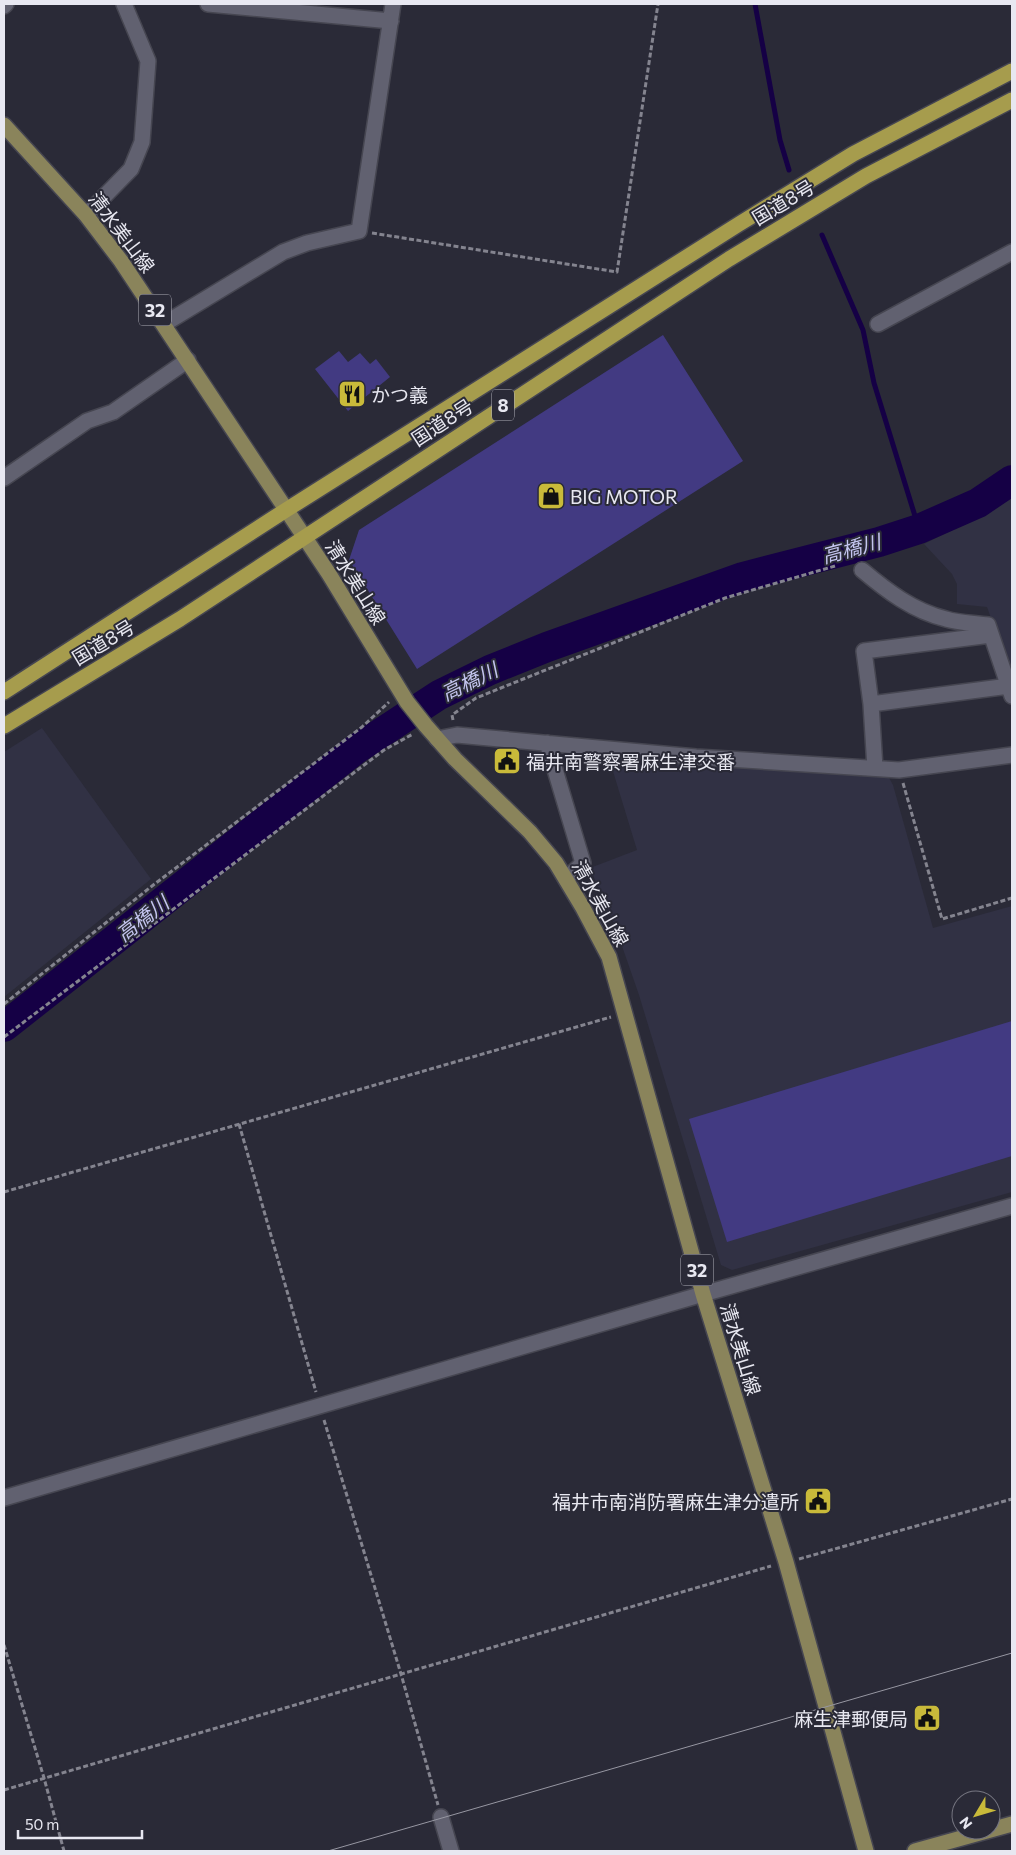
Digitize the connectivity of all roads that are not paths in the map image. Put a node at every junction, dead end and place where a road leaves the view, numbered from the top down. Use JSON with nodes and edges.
{"nodes":[{"id":1,"x":124,"y":4,"type":"edge"},
{"id":2,"x":208,"y":4,"type":"edge"},
{"id":3,"x":394,"y":4,"type":"edge"},
{"id":4,"x":391,"y":22,"type":"junction"},
{"id":5,"x":1012,"y":71,"type":"edge"},
{"id":6,"x":1012,"y":100,"type":"edge"},
{"id":7,"x":4,"y":125,"type":"edge"},
{"id":8,"x":86,"y":215,"type":"junction"},
{"id":9,"x":1012,"y":252,"type":"edge"},
{"id":10,"x":164,"y":324,"type":"junction"},
{"id":11,"x":878,"y":324,"type":"dead end"},
{"id":12,"x":188,"y":360,"type":"junction"},
{"id":13,"x":4,"y":478,"type":"edge"},
{"id":14,"x":286,"y":510,"type":"junction"},
{"id":15,"x":304,"y":537,"type":"junction"},
{"id":16,"x":862,"y":570,"type":"dead end"},
{"id":17,"x":991,"y":635,"type":"junction"},
{"id":18,"x":1011,"y":691,"type":"edge"},
{"id":19,"x":4,"y":692,"type":"edge"},
{"id":20,"x":871,"y":704,"type":"junction"},
{"id":21,"x":4,"y":726,"type":"edge"},
{"id":22,"x":437,"y":739,"type":"junction"},
{"id":23,"x":547,"y":743,"type":"junction"},
{"id":24,"x":1012,"y":755,"type":"edge"},
{"id":25,"x":875,"y":768,"type":"junction"},
{"id":26,"x":566,"y":879,"type":"junction"},
{"id":27,"x":1012,"y":1206,"type":"edge"},
{"id":28,"x":704,"y":1294,"type":"junction"},
{"id":29,"x":4,"y":1498,"type":"edge"},
{"id":30,"x":441,"y":1817,"type":"road end"},
{"id":31,"x":1012,"y":1824,"type":"edge"},
{"id":32,"x":451,"y":1851,"type":"edge"},
{"id":33,"x":866,"y":1851,"type":"edge"},
{"id":34,"x":915,"y":1851,"type":"edge"}],
"edges":[{"from":1,"to":8,"type":"street"},
{"from":2,"to":4,"type":"street"},
{"from":3,"to":4,"type":"street"},
{"from":4,"to":10,"type":"street"},
{"from":5,"to":14,"type":"highway","name":"国道8号","number":"8"},
{"from":6,"to":15,"type":"highway","name":"国道8号","number":"8"},
{"from":7,"to":8,"type":"main road","name":"清水美山線","number":"32"},
{"from":8,"to":10,"type":"main road","name":"清水美山線","number":"32"},
{"from":9,"to":11,"type":"street"},
{"from":10,"to":12,"type":"main road","name":"清水美山線","number":"32"},
{"from":12,"to":13,"type":"street"},
{"from":12,"to":14,"type":"main road","name":"清水美山線","number":"32"},
{"from":14,"to":15,"type":"main road","name":"清水美山線","number":"32"},
{"from":14,"to":19,"type":"highway","name":"国道8号","number":"8"},
{"from":15,"to":21,"type":"highway","name":"国道8号","number":"8"},
{"from":15,"to":22,"type":"main road","name":"清水美山線","number":"32"},
{"from":16,"to":17,"type":"street"},
{"from":17,"to":18,"type":"street"},
{"from":17,"to":20,"type":"street"},
{"from":18,"to":20,"type":"street"},
{"from":20,"to":25,"type":"street"},
{"from":22,"to":23,"type":"street"},
{"from":22,"to":26,"type":"main road","name":"清水美山線","number":"32"},
{"from":23,"to":25,"type":"street"},
{"from":23,"to":26,"type":"street"},
{"from":24,"to":25,"type":"street"},
{"from":26,"to":28,"type":"main road","name":"清水美山線","number":"32"},
{"from":27,"to":28,"type":"street"},
{"from":28,"to":29,"type":"street"},
{"from":28,"to":33,"type":"main road","name":"清水美山線","number":"32"},
{"from":30,"to":32,"type":"street"},
{"from":31,"to":34,"type":"main road"}]}
